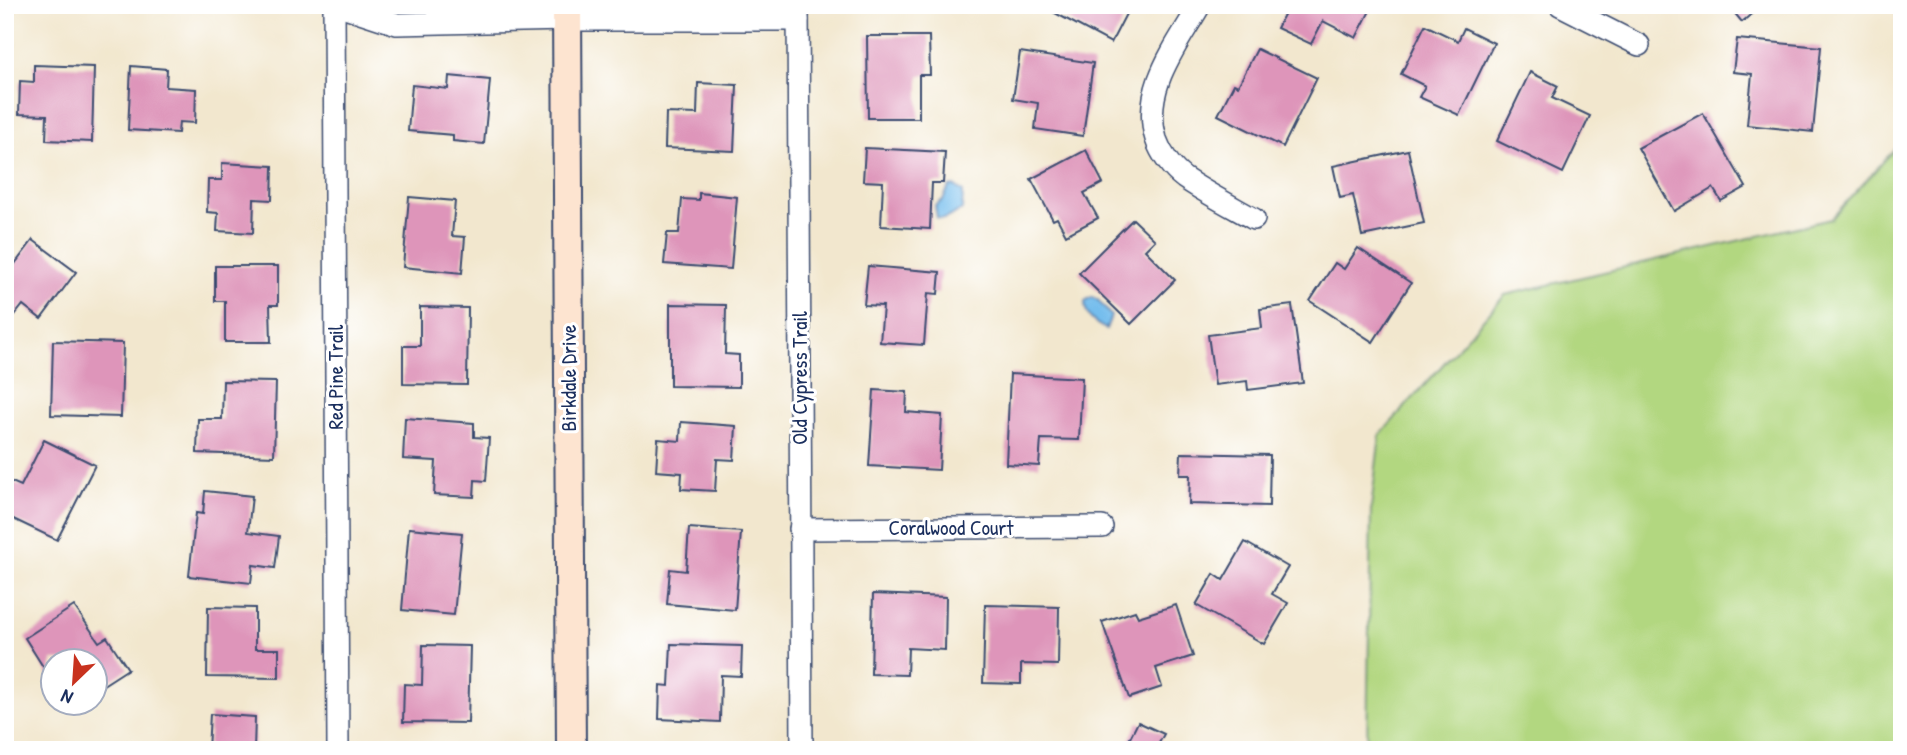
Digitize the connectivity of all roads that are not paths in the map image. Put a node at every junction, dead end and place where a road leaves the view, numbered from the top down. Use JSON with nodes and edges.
{"nodes":[{"id":1,"x":337,"y":5,"type":"edge"},
{"id":2,"x":1200,"y":5,"type":"edge"},
{"id":3,"x":1560,"y":5,"type":"edge"},
{"id":4,"x":567,"y":13,"type":"edge"},
{"id":5,"x":798,"y":13,"type":"edge"},
{"id":6,"x":1639,"y":45,"type":"dead end"},
{"id":7,"x":1254,"y":219,"type":"dead end"},
{"id":8,"x":1102,"y":527,"type":"dead end"},
{"id":9,"x":800,"y":529,"type":"junction"},
{"id":10,"x":338,"y":750,"type":"edge"},
{"id":11,"x":570,"y":750,"type":"edge"},
{"id":12,"x":802,"y":750,"type":"edge"}],
"edges":[{"from":1,"to":4,"type":"street"},
{"from":1,"to":10,"type":"street","name":"Red Pine Trail"},
{"from":2,"to":7,"type":"street"},
{"from":3,"to":6,"type":"street"},
{"from":4,"to":5,"type":"street"},
{"from":4,"to":11,"type":"street","name":"Birkdale Drive"},
{"from":5,"to":9,"type":"street","name":"Old Cypress Trail"},
{"from":8,"to":9,"type":"street","name":"Coralwood Court"},
{"from":9,"to":12,"type":"street","name":"Old Cypress Trail"}]}
